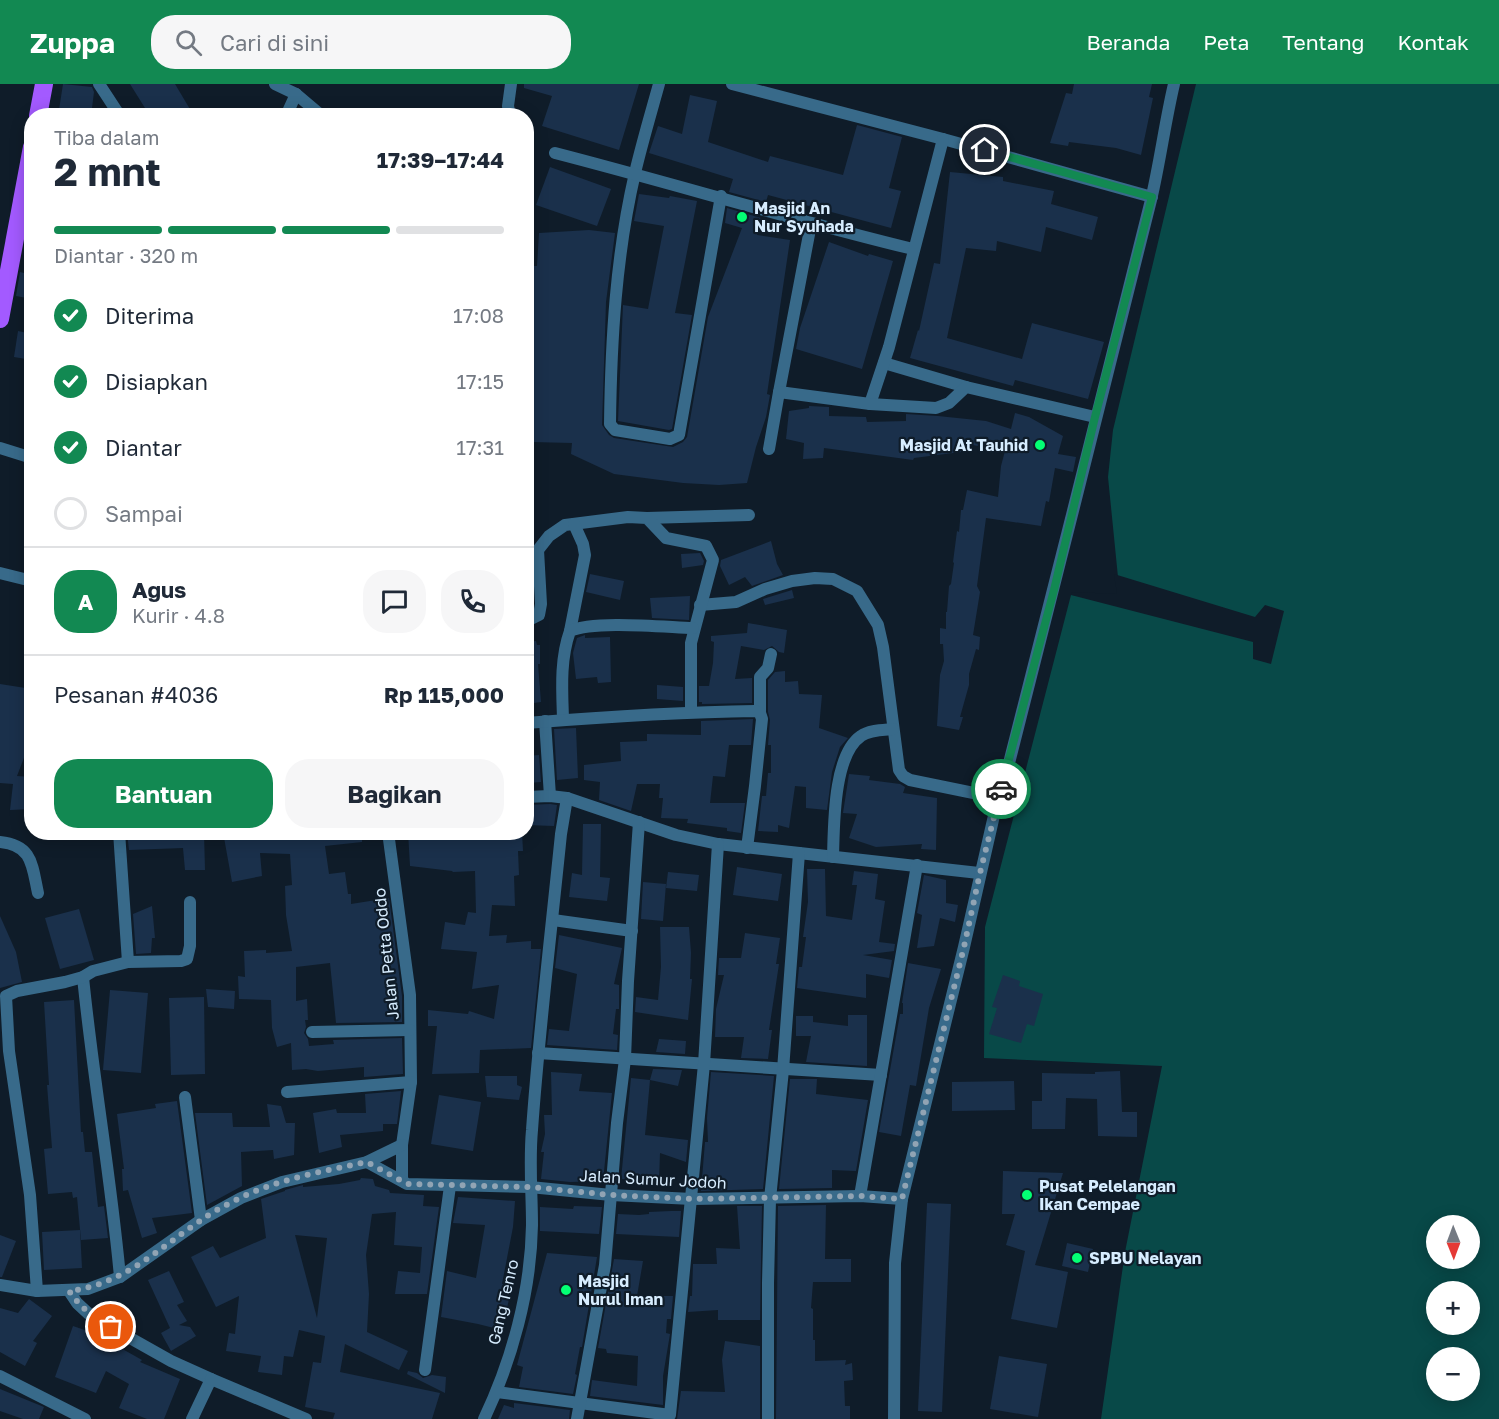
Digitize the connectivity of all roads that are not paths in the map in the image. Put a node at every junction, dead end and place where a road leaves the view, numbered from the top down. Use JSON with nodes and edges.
{"nodes":[{"id":1,"x":44,"y":84,"type":"edge"},
{"id":2,"x":99,"y":84,"type":"edge"},
{"id":3,"x":276,"y":84,"type":"edge"},
{"id":4,"x":511,"y":84,"type":"edge"},
{"id":5,"x":659,"y":84,"type":"edge"},
{"id":6,"x":732,"y":84,"type":"edge"},
{"id":7,"x":1174,"y":84,"type":"edge"},
{"id":8,"x":764,"y":88,"type":"edge"},
{"id":9,"x":296,"y":94,"type":"junction"},
{"id":10,"x":40,"y":108,"type":"edge"},
{"id":11,"x":115,"y":108,"type":"edge"},
{"id":12,"x":290,"y":108,"type":"edge"},
{"id":13,"x":313,"y":108,"type":"edge"},
{"id":14,"x":508,"y":108,"type":"edge"},
{"id":15,"x":943,"y":139,"type":"junction"},
{"id":16,"x":555,"y":153,"type":"dead end"},
{"id":17,"x":635,"y":173,"type":"junction"},
{"id":18,"x":24,"y":190,"type":"edge"},
{"id":19,"x":721,"y":196,"type":"junction"},
{"id":20,"x":1152,"y":197,"type":"junction"},
{"id":21,"x":811,"y":224,"type":"junction"},
{"id":22,"x":913,"y":249,"type":"junction"},
{"id":23,"x":0,"y":319,"type":"edge"},
{"id":24,"x":884,"y":363,"type":"junction"},
{"id":25,"x":966,"y":387,"type":"junction"},
{"id":26,"x":779,"y":392,"type":"junction"},
{"id":27,"x":870,"y":404,"type":"junction"},
{"id":28,"x":1095,"y":417,"type":"junction"},
{"id":29,"x":0,"y":448,"type":"edge"},
{"id":30,"x":769,"y":448,"type":"dead end"},
{"id":31,"x":24,"y":456,"type":"edge"},
{"id":32,"x":749,"y":515,"type":"dead end"},
{"id":33,"x":646,"y":518,"type":"junction"},
{"id":34,"x":574,"y":524,"type":"junction"},
{"id":35,"x":0,"y":573,"type":"edge"},
{"id":36,"x":24,"y":579,"type":"edge"},
{"id":37,"x":700,"y":605,"type":"junction"},
{"id":38,"x":534,"y":617,"type":"edge"},
{"id":39,"x":693,"y":628,"type":"junction"},
{"id":40,"x":570,"y":631,"type":"junction"},
{"id":41,"x":771,"y":654,"type":"dead end"},
{"id":42,"x":691,"y":712,"type":"junction"},
{"id":43,"x":760,"y":713,"type":"junction"},
{"id":44,"x":563,"y":718,"type":"junction"},
{"id":45,"x":545,"y":721,"type":"junction"},
{"id":46,"x":534,"y":722,"type":"edge"},
{"id":47,"x":893,"y":729,"type":"junction"},
{"id":48,"x":550,"y":796,"type":"junction"},
{"id":49,"x":534,"y":797,"type":"edge"},
{"id":50,"x":567,"y":798,"type":"junction"},
{"id":51,"x":998,"y":798,"type":"junction"},
{"id":52,"x":639,"y":822,"type":"junction"},
{"id":53,"x":120,"y":840,"type":"edge"},
{"id":54,"x":389,"y":840,"type":"edge"},
{"id":55,"x":0,"y":842,"type":"edge"},
{"id":56,"x":718,"y":844,"type":"junction"},
{"id":57,"x":747,"y":848,"type":"junction"},
{"id":58,"x":799,"y":853,"type":"junction"},
{"id":59,"x":833,"y":857,"type":"junction"},
{"id":60,"x":917,"y":865,"type":"junction"},
{"id":61,"x":980,"y":873,"type":"junction"},
{"id":62,"x":38,"y":893,"type":"dead end"},
{"id":63,"x":190,"y":902,"type":"dead end"},
{"id":64,"x":553,"y":920,"type":"junction"},
{"id":65,"x":632,"y":931,"type":"junction"},
{"id":66,"x":128,"y":962,"type":"junction"},
{"id":67,"x":83,"y":978,"type":"junction"},
{"id":68,"x":410,"y":1030,"type":"junction"},
{"id":69,"x":312,"y":1032,"type":"dead end"},
{"id":70,"x":538,"y":1053,"type":"junction"},
{"id":71,"x":625,"y":1059,"type":"junction"},
{"id":72,"x":704,"y":1064,"type":"junction"},
{"id":73,"x":783,"y":1070,"type":"junction"},
{"id":74,"x":881,"y":1076,"type":"junction"},
{"id":75,"x":411,"y":1082,"type":"junction"},
{"id":76,"x":287,"y":1092,"type":"dead end"},
{"id":77,"x":185,"y":1097,"type":"dead end"},
{"id":78,"x":402,"y":1144,"type":"junction"},
{"id":79,"x":367,"y":1162,"type":"junction"},
{"id":80,"x":404,"y":1182,"type":"junction"},
{"id":81,"x":450,"y":1186,"type":"junction"},
{"id":82,"x":530,"y":1187,"type":"junction"},
{"id":83,"x":611,"y":1195,"type":"junction"},
{"id":84,"x":860,"y":1196,"type":"junction"},
{"id":85,"x":692,"y":1199,"type":"junction"},
{"id":86,"x":770,"y":1199,"type":"junction"},
{"id":87,"x":902,"y":1199,"type":"junction"},
{"id":88,"x":201,"y":1220,"type":"junction"},
{"id":89,"x":120,"y":1277,"type":"junction"},
{"id":90,"x":0,"y":1285,"type":"edge"},
{"id":91,"x":37,"y":1291,"type":"junction"},
{"id":92,"x":69,"y":1291,"type":"junction"},
{"id":93,"x":425,"y":1370,"type":"dead end"},
{"id":94,"x":0,"y":1376,"type":"edge"},
{"id":95,"x":211,"y":1379,"type":"junction"},
{"id":96,"x":497,"y":1392,"type":"junction"},
{"id":97,"x":579,"y":1402,"type":"junction"},
{"id":98,"x":85,"y":1419,"type":"edge"},
{"id":99,"x":192,"y":1419,"type":"edge"},
{"id":100,"x":306,"y":1419,"type":"edge"},
{"id":101,"x":484,"y":1419,"type":"edge"},
{"id":102,"x":577,"y":1419,"type":"edge"},
{"id":103,"x":768,"y":1419,"type":"edge"},
{"id":104,"x":894,"y":1419,"type":"edge"}],
"edges":[{"from":1,"to":10,"type":"highway"},
{"from":2,"to":11,"type":"street"},
{"from":3,"to":9,"type":"street"},
{"from":4,"to":14,"type":"street"},
{"from":5,"to":17,"type":"street"},
{"from":6,"to":8,"type":"street"},
{"from":7,"to":20,"type":"street"},
{"from":8,"to":15,"type":"street"},
{"from":9,"to":12,"type":"street"},
{"from":9,"to":13,"type":"street"},
{"from":15,"to":20,"type":"street"},
{"from":15,"to":22,"type":"street"},
{"from":16,"to":17,"type":"street"},
{"from":17,"to":19,"type":"street"},
{"from":17,"to":19,"type":"street"},
{"from":18,"to":23,"type":"highway"},
{"from":19,"to":21,"type":"street"},
{"from":20,"to":28,"type":"street"},
{"from":21,"to":22,"type":"street"},
{"from":21,"to":26,"type":"street"},
{"from":22,"to":24,"type":"street"},
{"from":24,"to":25,"type":"street"},
{"from":24,"to":27,"type":"street"},
{"from":25,"to":27,"type":"street"},
{"from":25,"to":28,"type":"street"},
{"from":26,"to":27,"type":"street"},
{"from":26,"to":30,"type":"street"},
{"from":28,"to":51,"type":"street"},
{"from":29,"to":31,"type":"street"},
{"from":32,"to":33,"type":"street"},
{"from":33,"to":34,"type":"street"},
{"from":33,"to":37,"type":"street"},
{"from":34,"to":38,"type":"street"},
{"from":34,"to":40,"type":"street"},
{"from":35,"to":36,"type":"street"},
{"from":37,"to":39,"type":"street"},
{"from":37,"to":47,"type":"street"},
{"from":39,"to":40,"type":"street"},
{"from":39,"to":42,"type":"street"},
{"from":40,"to":44,"type":"street"},
{"from":41,"to":43,"type":"street"},
{"from":42,"to":43,"type":"street"},
{"from":42,"to":44,"type":"street"},
{"from":43,"to":57,"type":"street"},
{"from":44,"to":45,"type":"street"},
{"from":45,"to":46,"type":"street"},
{"from":45,"to":48,"type":"street"},
{"from":47,"to":51,"type":"street"},
{"from":47,"to":59,"type":"street"},
{"from":48,"to":49,"type":"street"},
{"from":48,"to":50,"type":"street"},
{"from":50,"to":52,"type":"street"},
{"from":50,"to":64,"type":"street","name":"Gang Tenro"},
{"from":51,"to":61,"type":"street"},
{"from":52,"to":56,"type":"street"},
{"from":52,"to":65,"type":"street"},
{"from":53,"to":66,"type":"street"},
{"from":54,"to":68,"type":"street","name":"Jalan Petta Oddo"},
{"from":55,"to":62,"type":"street"},
{"from":56,"to":57,"type":"street"},
{"from":56,"to":72,"type":"street"},
{"from":57,"to":58,"type":"street"},
{"from":58,"to":59,"type":"street"},
{"from":58,"to":73,"type":"street"},
{"from":59,"to":60,"type":"street"},
{"from":60,"to":61,"type":"street"},
{"from":60,"to":74,"type":"street"},
{"from":61,"to":87,"type":"street"},
{"from":63,"to":66,"type":"street"},
{"from":64,"to":65,"type":"street"},
{"from":64,"to":70,"type":"street","name":"Gang Tenro"},
{"from":65,"to":71,"type":"street"},
{"from":66,"to":67,"type":"street"},
{"from":67,"to":89,"type":"street"},
{"from":67,"to":91,"type":"street"},
{"from":68,"to":69,"type":"street"},
{"from":68,"to":75,"type":"street","name":"Jalan Petta Oddo"},
{"from":70,"to":71,"type":"street"},
{"from":70,"to":82,"type":"street","name":"Gang Tenro"},
{"from":71,"to":72,"type":"street"},
{"from":71,"to":83,"type":"street"},
{"from":72,"to":73,"type":"street"},
{"from":72,"to":85,"type":"street"},
{"from":73,"to":74,"type":"street"},
{"from":73,"to":86,"type":"street"},
{"from":74,"to":84,"type":"street"},
{"from":75,"to":76,"type":"street"},
{"from":75,"to":78,"type":"street","name":"Jalan Petta Oddo"},
{"from":77,"to":88,"type":"street"},
{"from":78,"to":79,"type":"street"},
{"from":78,"to":80,"type":"street","name":"Jalan Petta Oddo"},
{"from":79,"to":80,"type":"street"},
{"from":79,"to":88,"type":"street"},
{"from":80,"to":81,"type":"street","name":"Jalan Sumur Jodoh"},
{"from":81,"to":82,"type":"street","name":"Jalan Sumur Jodoh"},
{"from":81,"to":93,"type":"street"},
{"from":82,"to":83,"type":"street","name":"Jalan Sumur Jodoh"},
{"from":82,"to":96,"type":"street","name":"Gang Tenro"},
{"from":83,"to":85,"type":"street","name":"Jalan Sumur Jodoh"},
{"from":83,"to":97,"type":"street"},
{"from":84,"to":86,"type":"street","name":"Jalan Sumur Jodoh"},
{"from":84,"to":87,"type":"street","name":"Jalan Sumur Jodoh"},
{"from":85,"to":86,"type":"street","name":"Jalan Sumur Jodoh"},
{"from":85,"to":97,"type":"street"},
{"from":86,"to":103,"type":"street"},
{"from":87,"to":104,"type":"street"},
{"from":88,"to":89,"type":"street"},
{"from":89,"to":92,"type":"street"},
{"from":90,"to":91,"type":"street"},
{"from":91,"to":92,"type":"street"},
{"from":92,"to":95,"type":"street"},
{"from":94,"to":98,"type":"street"},
{"from":95,"to":99,"type":"street"},
{"from":95,"to":100,"type":"street"},
{"from":96,"to":97,"type":"street"},
{"from":96,"to":101,"type":"street","name":"Gang Tenro"},
{"from":97,"to":102,"type":"street"}]}
